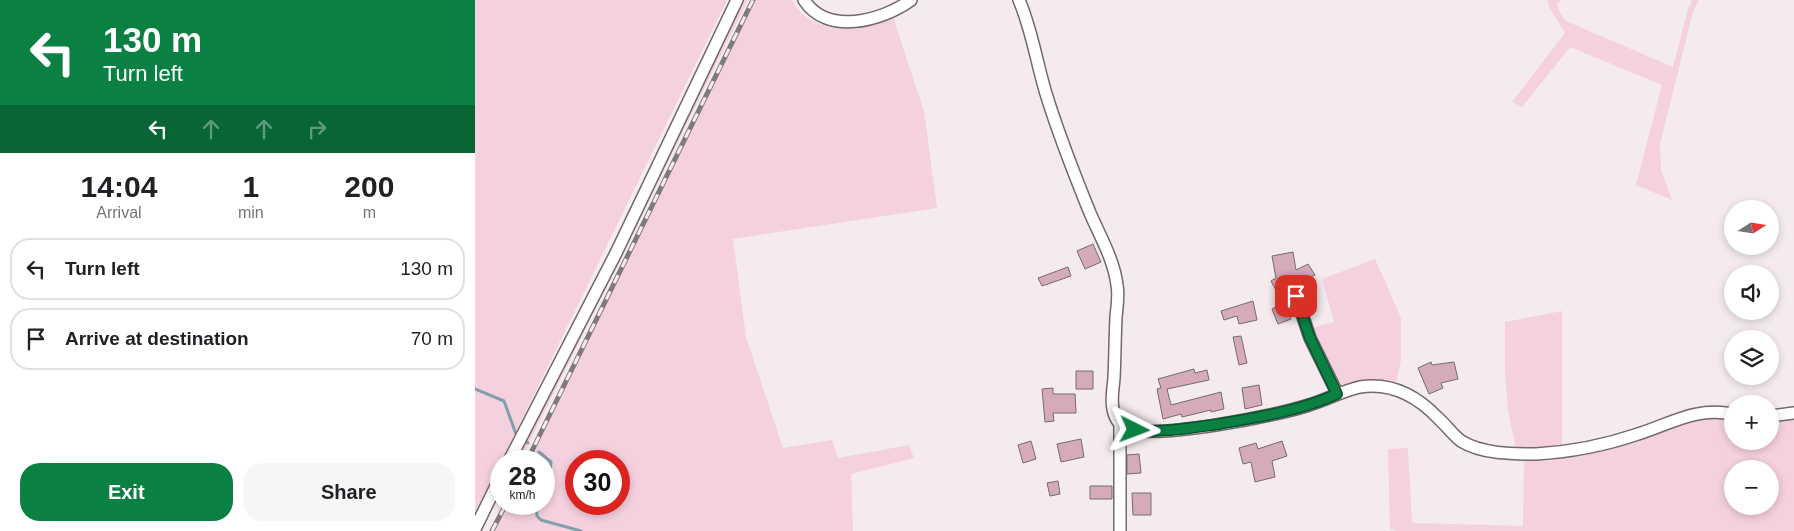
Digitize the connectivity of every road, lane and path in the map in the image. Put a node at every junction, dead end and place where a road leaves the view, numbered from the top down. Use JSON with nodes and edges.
{"nodes":[{"id":1,"x":737,"y":0,"type":"edge"},
{"id":2,"x":804,"y":0,"type":"edge"},
{"id":3,"x":911,"y":0,"type":"edge"},
{"id":4,"x":1019,"y":0,"type":"edge"},
{"id":5,"x":1296,"y":296,"type":"dead end"},
{"id":6,"x":1337,"y":394,"type":"junction"},
{"id":7,"x":1724,"y":412,"type":"edge"},
{"id":8,"x":1794,"y":413,"type":"edge"},
{"id":9,"x":1779,"y":415,"type":"edge"},
{"id":10,"x":1120,"y":425,"type":"junction"},
{"id":11,"x":515,"y":450,"type":"edge"},
{"id":12,"x":490,"y":498,"type":"edge"},
{"id":13,"x":475,"y":529,"type":"edge"},
{"id":14,"x":1120,"y":531,"type":"edge"}],
"edges":[{"from":1,"to":11,"type":"street"},
{"from":2,"to":3,"type":"street"},
{"from":4,"to":10,"type":"street"},
{"from":5,"to":6,"type":"street"},
{"from":6,"to":7,"type":"street"},
{"from":6,"to":10,"type":"street"},
{"from":8,"to":9,"type":"street"},
{"from":10,"to":14,"type":"street"},
{"from":12,"to":13,"type":"street"}]}
